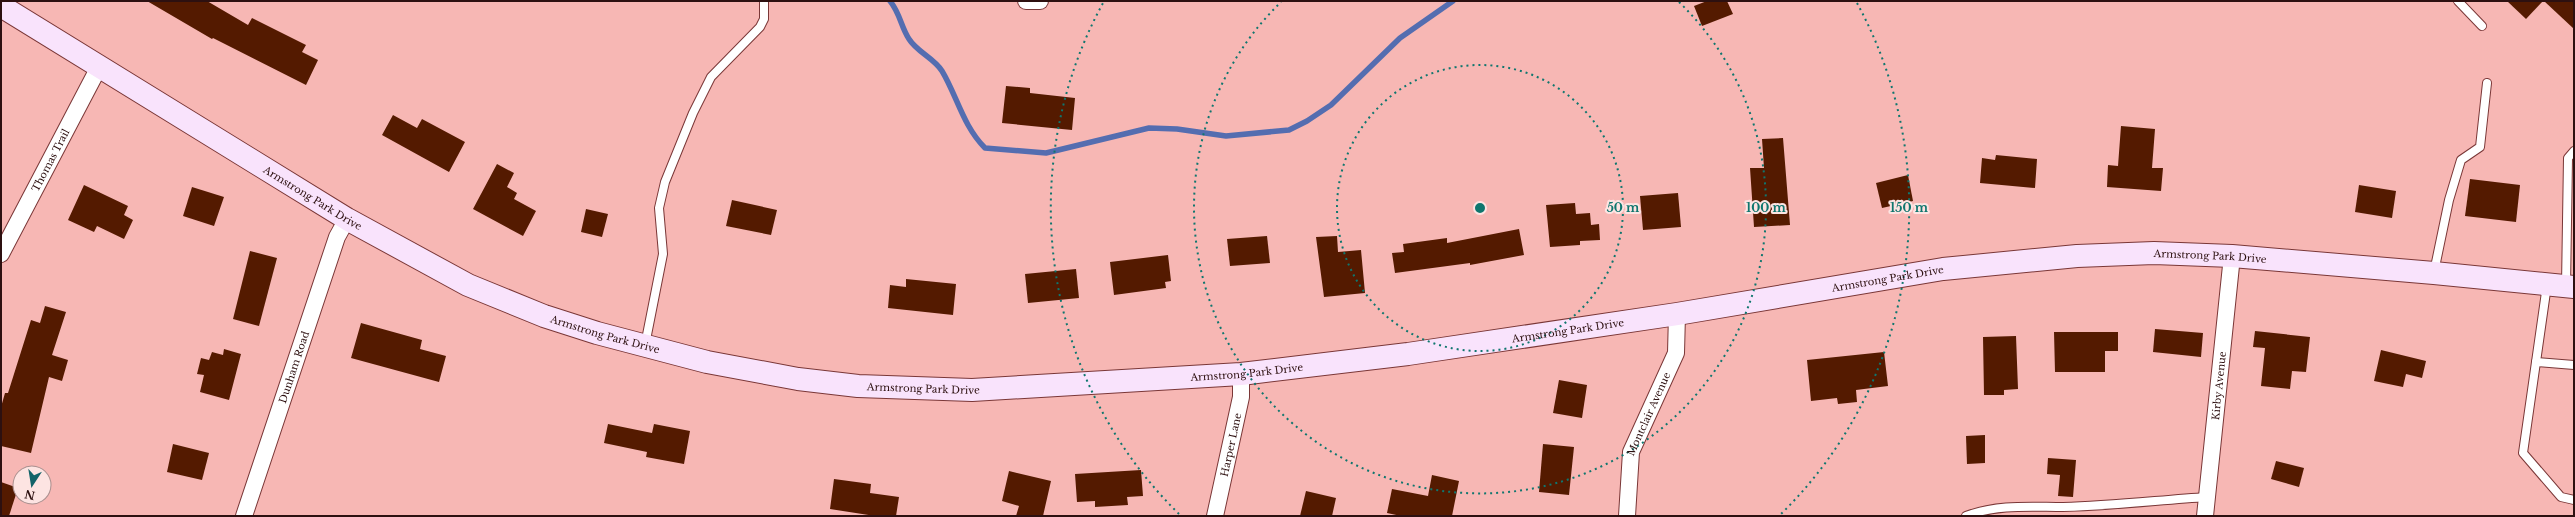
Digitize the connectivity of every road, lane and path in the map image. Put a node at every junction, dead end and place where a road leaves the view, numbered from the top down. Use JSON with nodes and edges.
{"nodes":[{"id":1,"x":764,"y":1,"type":"edge"},
{"id":2,"x":1026,"y":1,"type":"edge"},
{"id":3,"x":1040,"y":1,"type":"edge"},
{"id":4,"x":2458,"y":1,"type":"edge"},
{"id":5,"x":1,"y":6,"type":"edge"},
{"id":6,"x":2482,"y":26,"type":"dead end"},
{"id":7,"x":99,"y":67,"type":"junction"},
{"id":8,"x":2487,"y":83,"type":"dead end"},
{"id":9,"x":2574,"y":151,"type":"edge"},
{"id":10,"x":347,"y":219,"type":"junction"},
{"id":11,"x":1,"y":254,"type":"edge"},
{"id":12,"x":2232,"y":256,"type":"junction"},
{"id":13,"x":2434,"y":273,"type":"junction"},
{"id":14,"x":2563,"y":286,"type":"edge"},
{"id":15,"x":1677,"y":314,"type":"junction"},
{"id":16,"x":645,"y":345,"type":"junction"},
{"id":17,"x":2536,"y":362,"type":"junction"},
{"id":18,"x":2574,"y":365,"type":"edge"},
{"id":19,"x":1241,"y":374,"type":"junction"},
{"id":20,"x":2207,"y":497,"type":"junction"},
{"id":21,"x":2574,"y":500,"type":"edge"},
{"id":22,"x":244,"y":516,"type":"edge"},
{"id":23,"x":1215,"y":516,"type":"edge"},
{"id":24,"x":1627,"y":516,"type":"edge"},
{"id":25,"x":1966,"y":516,"type":"edge"},
{"id":26,"x":2205,"y":516,"type":"edge"}],
"edges":[{"from":1,"to":16,"type":"lane"},
{"from":2,"to":3,"type":"street"},
{"from":4,"to":6,"type":"lane"},
{"from":5,"to":7,"type":"main road","name":"Armstrong Park Drive"},
{"from":7,"to":10,"type":"main road","name":"Armstrong Park Drive"},
{"from":7,"to":11,"type":"street","name":"Thomas Trail"},
{"from":8,"to":13,"type":"lane"},
{"from":9,"to":14,"type":"lane"},
{"from":10,"to":16,"type":"main road","name":"Armstrong Park Drive"},
{"from":10,"to":22,"type":"street","name":"Dunham Road"},
{"from":12,"to":13,"type":"main road","name":"Armstrong Park Drive"},
{"from":12,"to":15,"type":"main road","name":"Armstrong Park Drive"},
{"from":12,"to":20,"type":"street","name":"Kirby Avenue"},
{"from":13,"to":14,"type":"main road","name":"Armstrong Park Drive"},
{"from":14,"to":17,"type":"lane"},
{"from":15,"to":19,"type":"main road","name":"Armstrong Park Drive"},
{"from":15,"to":24,"type":"street","name":"Montclair Avenue"},
{"from":16,"to":19,"type":"main road","name":"Armstrong Park Drive"},
{"from":17,"to":18,"type":"lane"},
{"from":17,"to":21,"type":"lane"},
{"from":19,"to":23,"type":"street","name":"Harper Lane"},
{"from":20,"to":25,"type":"lane"},
{"from":20,"to":26,"type":"street","name":"Kirby Avenue"}]}
